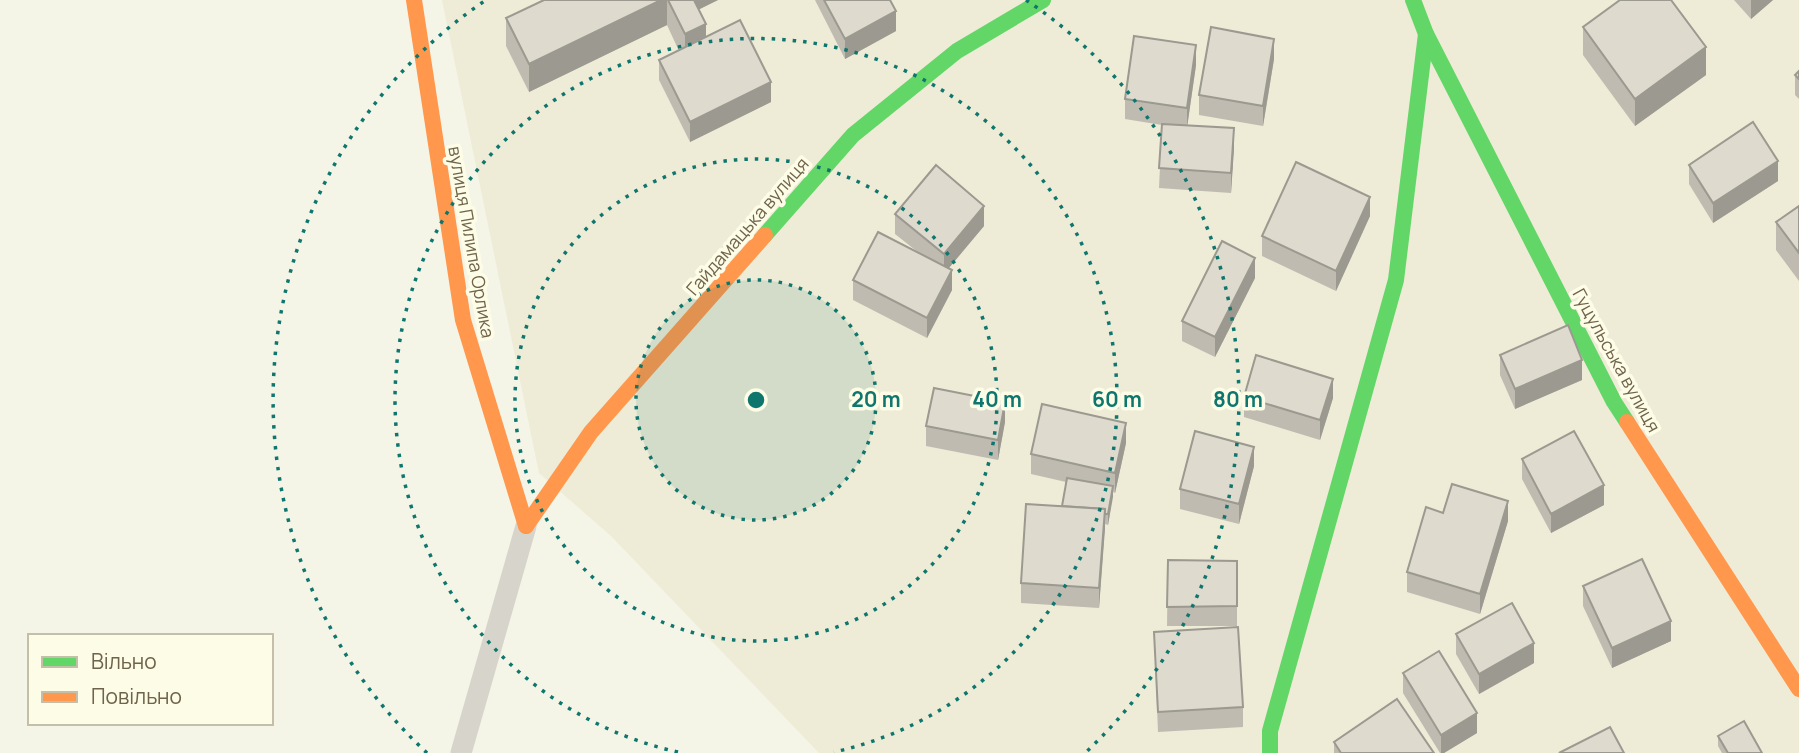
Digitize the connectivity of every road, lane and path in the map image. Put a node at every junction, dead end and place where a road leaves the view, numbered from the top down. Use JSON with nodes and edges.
{"nodes":[{"id":1,"x":414,"y":0,"type":"edge"},
{"id":2,"x":1043,"y":0,"type":"edge"},
{"id":3,"x":1413,"y":0,"type":"edge"},
{"id":4,"x":1426,"y":34,"type":"junction"},
{"id":5,"x":526,"y":526,"type":"junction"},
{"id":6,"x":1799,"y":689,"type":"edge"},
{"id":7,"x":461,"y":753,"type":"edge"},
{"id":8,"x":1270,"y":753,"type":"edge"}],
"edges":[{"from":1,"to":5,"type":"street","name":"вулиця Пилипа Орлика"},
{"from":2,"to":5,"type":"street","name":"Гайдамацька вулиця"},
{"from":3,"to":4,"type":"street","name":"Гуцульська вулиця"},
{"from":4,"to":6,"type":"street","name":"Гуцульська вулиця"},
{"from":4,"to":8,"type":"street","name":"Гуцульська вулиця"},
{"from":5,"to":7,"type":"lane"}]}
